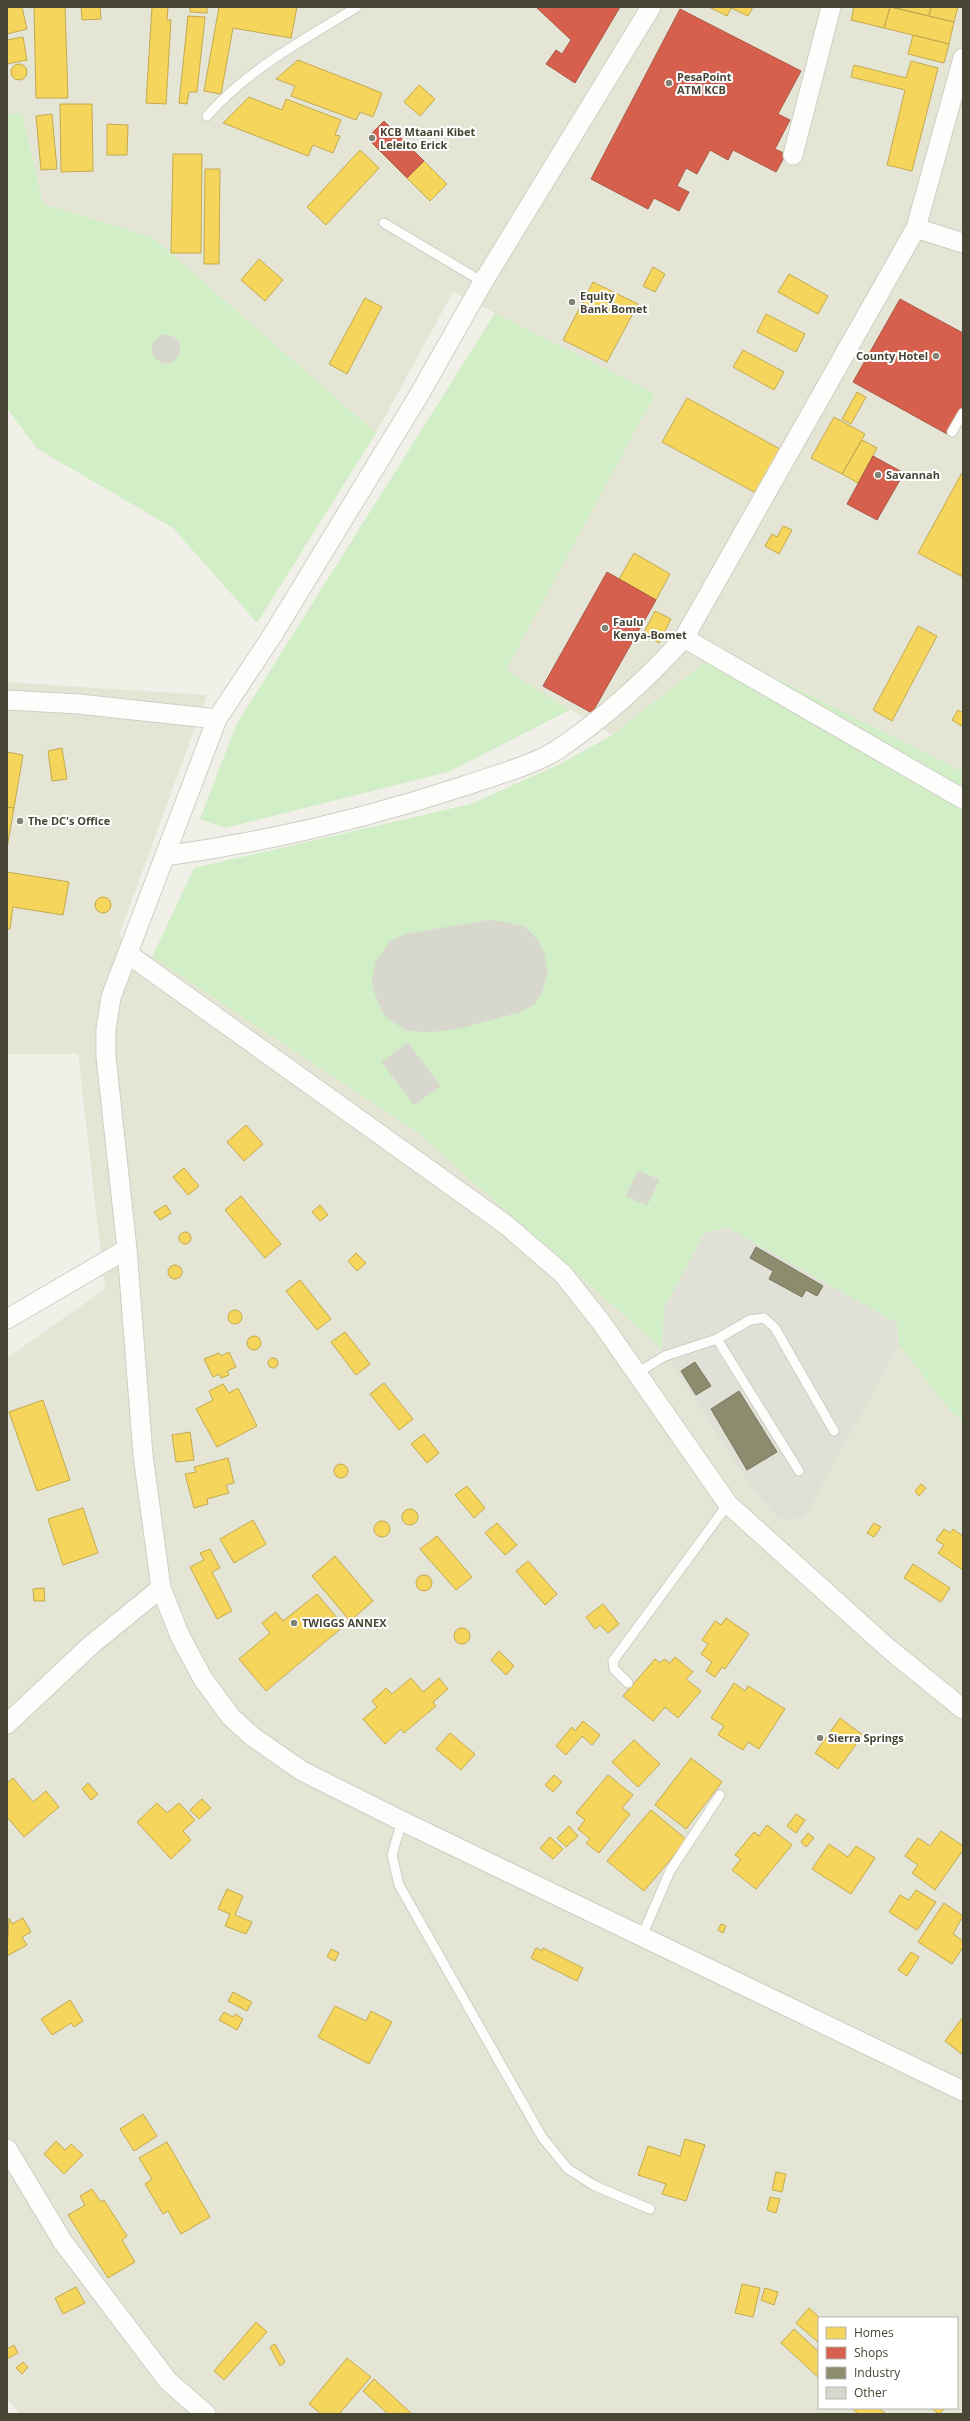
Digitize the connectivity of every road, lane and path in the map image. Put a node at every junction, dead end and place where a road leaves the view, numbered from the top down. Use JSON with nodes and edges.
{"nodes":[{"id":1,"x":357,"y":7,"type":"edge"},
{"id":2,"x":651,"y":7,"type":"edge"},
{"id":3,"x":831,"y":7,"type":"edge"},
{"id":4,"x":963,"y":58,"type":"edge"},
{"id":5,"x":207,"y":116,"type":"dead end"},
{"id":6,"x":793,"y":155,"type":"dead end"},
{"id":7,"x":384,"y":223,"type":"dead end"},
{"id":8,"x":916,"y":228,"type":"junction"},
{"id":9,"x":963,"y":243,"type":"edge"},
{"id":10,"x":483,"y":282,"type":"junction"},
{"id":11,"x":963,"y":412,"type":"edge"},
{"id":12,"x":952,"y":432,"type":"dead end"},
{"id":13,"x":684,"y":638,"type":"junction"},
{"id":14,"x":7,"y":700,"type":"edge"},
{"id":15,"x":217,"y":719,"type":"junction"},
{"id":16,"x":963,"y":799,"type":"edge"},
{"id":17,"x":165,"y":856,"type":"junction"},
{"id":18,"x":128,"y":954,"type":"junction"},
{"id":19,"x":127,"y":1249,"type":"junction"},
{"id":20,"x":7,"y":1319,"type":"edge"},
{"id":21,"x":717,"y":1340,"type":"junction"},
{"id":22,"x":635,"y":1374,"type":"junction"},
{"id":23,"x":834,"y":1431,"type":"dead end"},
{"id":24,"x":798,"y":1470,"type":"dead end"},
{"id":25,"x":728,"y":1504,"type":"junction"},
{"id":26,"x":160,"y":1588,"type":"junction"},
{"id":27,"x":628,"y":1683,"type":"dead end"},
{"id":28,"x":963,"y":1709,"type":"edge"},
{"id":29,"x":7,"y":1724,"type":"edge"},
{"id":30,"x":720,"y":1795,"type":"dead end"},
{"id":31,"x":402,"y":1822,"type":"junction"},
{"id":32,"x":642,"y":1936,"type":"junction"},
{"id":33,"x":963,"y":2091,"type":"edge"},
{"id":34,"x":7,"y":2149,"type":"edge"},
{"id":35,"x":650,"y":2209,"type":"dead end"},
{"id":36,"x":206,"y":2414,"type":"edge"}],
"edges":[{"from":1,"to":5,"type":"lane"},
{"from":2,"to":10,"type":"street"},
{"from":3,"to":6,"type":"street"},
{"from":4,"to":8,"type":"street"},
{"from":7,"to":10,"type":"lane"},
{"from":8,"to":9,"type":"street"},
{"from":8,"to":13,"type":"street"},
{"from":10,"to":15,"type":"street"},
{"from":11,"to":12,"type":"lane"},
{"from":13,"to":16,"type":"street"},
{"from":13,"to":17,"type":"street"},
{"from":14,"to":15,"type":"street"},
{"from":15,"to":17,"type":"street"},
{"from":17,"to":18,"type":"street"},
{"from":18,"to":19,"type":"street"},
{"from":18,"to":22,"type":"street"},
{"from":19,"to":20,"type":"street"},
{"from":19,"to":26,"type":"street"},
{"from":21,"to":22,"type":"lane"},
{"from":21,"to":23,"type":"lane"},
{"from":21,"to":24,"type":"lane"},
{"from":22,"to":25,"type":"street"},
{"from":25,"to":27,"type":"lane"},
{"from":25,"to":28,"type":"street"},
{"from":26,"to":29,"type":"street"},
{"from":26,"to":31,"type":"street"},
{"from":30,"to":32,"type":"lane"},
{"from":31,"to":32,"type":"street"},
{"from":31,"to":35,"type":"lane"},
{"from":32,"to":33,"type":"street"},
{"from":34,"to":36,"type":"street"}]}
